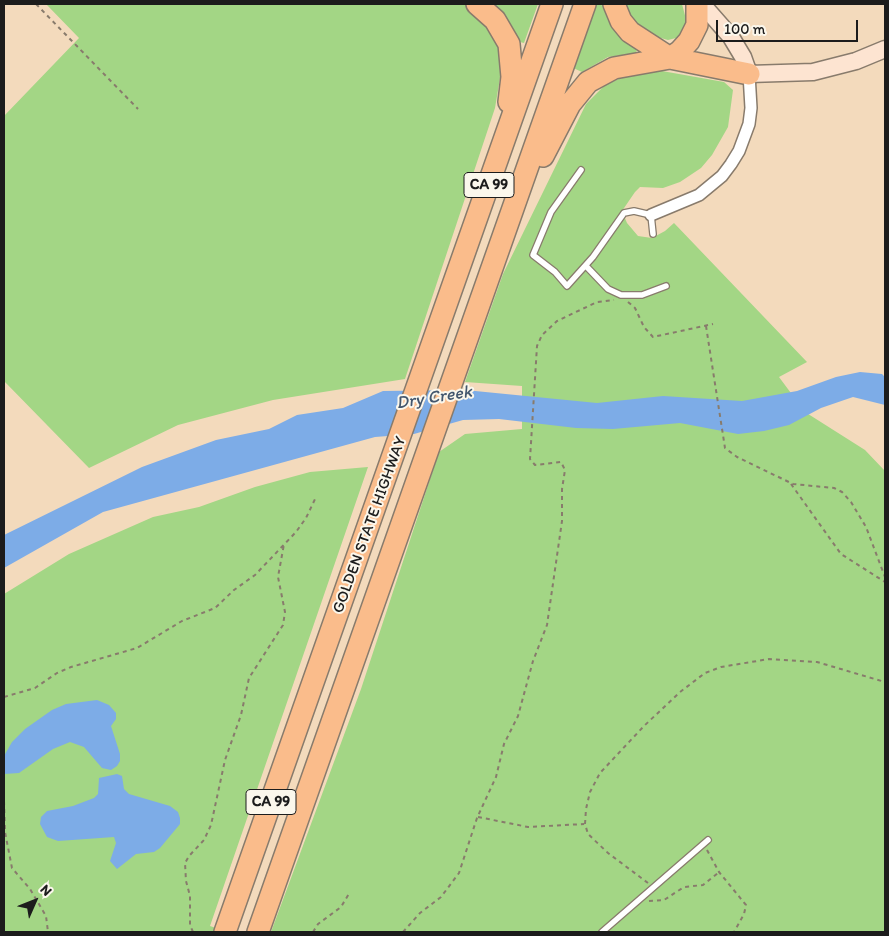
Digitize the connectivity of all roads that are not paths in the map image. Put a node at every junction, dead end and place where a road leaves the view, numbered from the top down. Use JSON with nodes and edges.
{"nodes":[{"id":1,"x":477,"y":4,"type":"edge"},
{"id":2,"x":552,"y":4,"type":"edge"},
{"id":3,"x":585,"y":4,"type":"edge"},
{"id":4,"x":614,"y":4,"type":"edge"},
{"id":5,"x":697,"y":4,"type":"edge"},
{"id":6,"x":702,"y":4,"type":"edge"},
{"id":7,"x":885,"y":49,"type":"edge"},
{"id":8,"x":670,"y":58,"type":"junction"},
{"id":9,"x":749,"y":74,"type":"junction"},
{"id":10,"x":502,"y":147,"type":"junction"},
{"id":11,"x":581,"y":170,"type":"dead end"},
{"id":12,"x":651,"y":215,"type":"junction"},
{"id":13,"x":505,"y":230,"type":"junction"},
{"id":14,"x":653,"y":234,"type":"dead end"},
{"id":15,"x":586,"y":266,"type":"junction"},
{"id":16,"x":666,"y":286,"type":"dead end"},
{"id":17,"x":706,"y":842,"type":"road end"},
{"id":18,"x":225,"y":932,"type":"edge"},
{"id":19,"x":258,"y":932,"type":"edge"},
{"id":20,"x":602,"y":932,"type":"edge"}],
"edges":[{"from":1,"to":10,"type":"highway"},
{"from":2,"to":10,"type":"highway","name":"GOLDEN STATE HIGHWAY","number":"CA 99"},
{"from":3,"to":13,"type":"highway","name":"GOLDEN STATE HIGHWAY","number":"CA 99"},
{"from":4,"to":8,"type":"highway"},
{"from":5,"to":8,"type":"highway"},
{"from":6,"to":9,"type":"street"},
{"from":7,"to":9,"type":"street"},
{"from":8,"to":9,"type":"highway"},
{"from":8,"to":13,"type":"highway"},
{"from":9,"to":12,"type":"street"},
{"from":10,"to":18,"type":"highway","name":"GOLDEN STATE HIGHWAY","number":"CA 99"},
{"from":11,"to":15,"type":"lane"},
{"from":12,"to":14,"type":"lane"},
{"from":12,"to":15,"type":"lane"},
{"from":13,"to":19,"type":"highway","name":"GOLDEN STATE HIGHWAY","number":"CA 99"},
{"from":15,"to":16,"type":"lane"},
{"from":17,"to":20,"type":"lane"}]}
